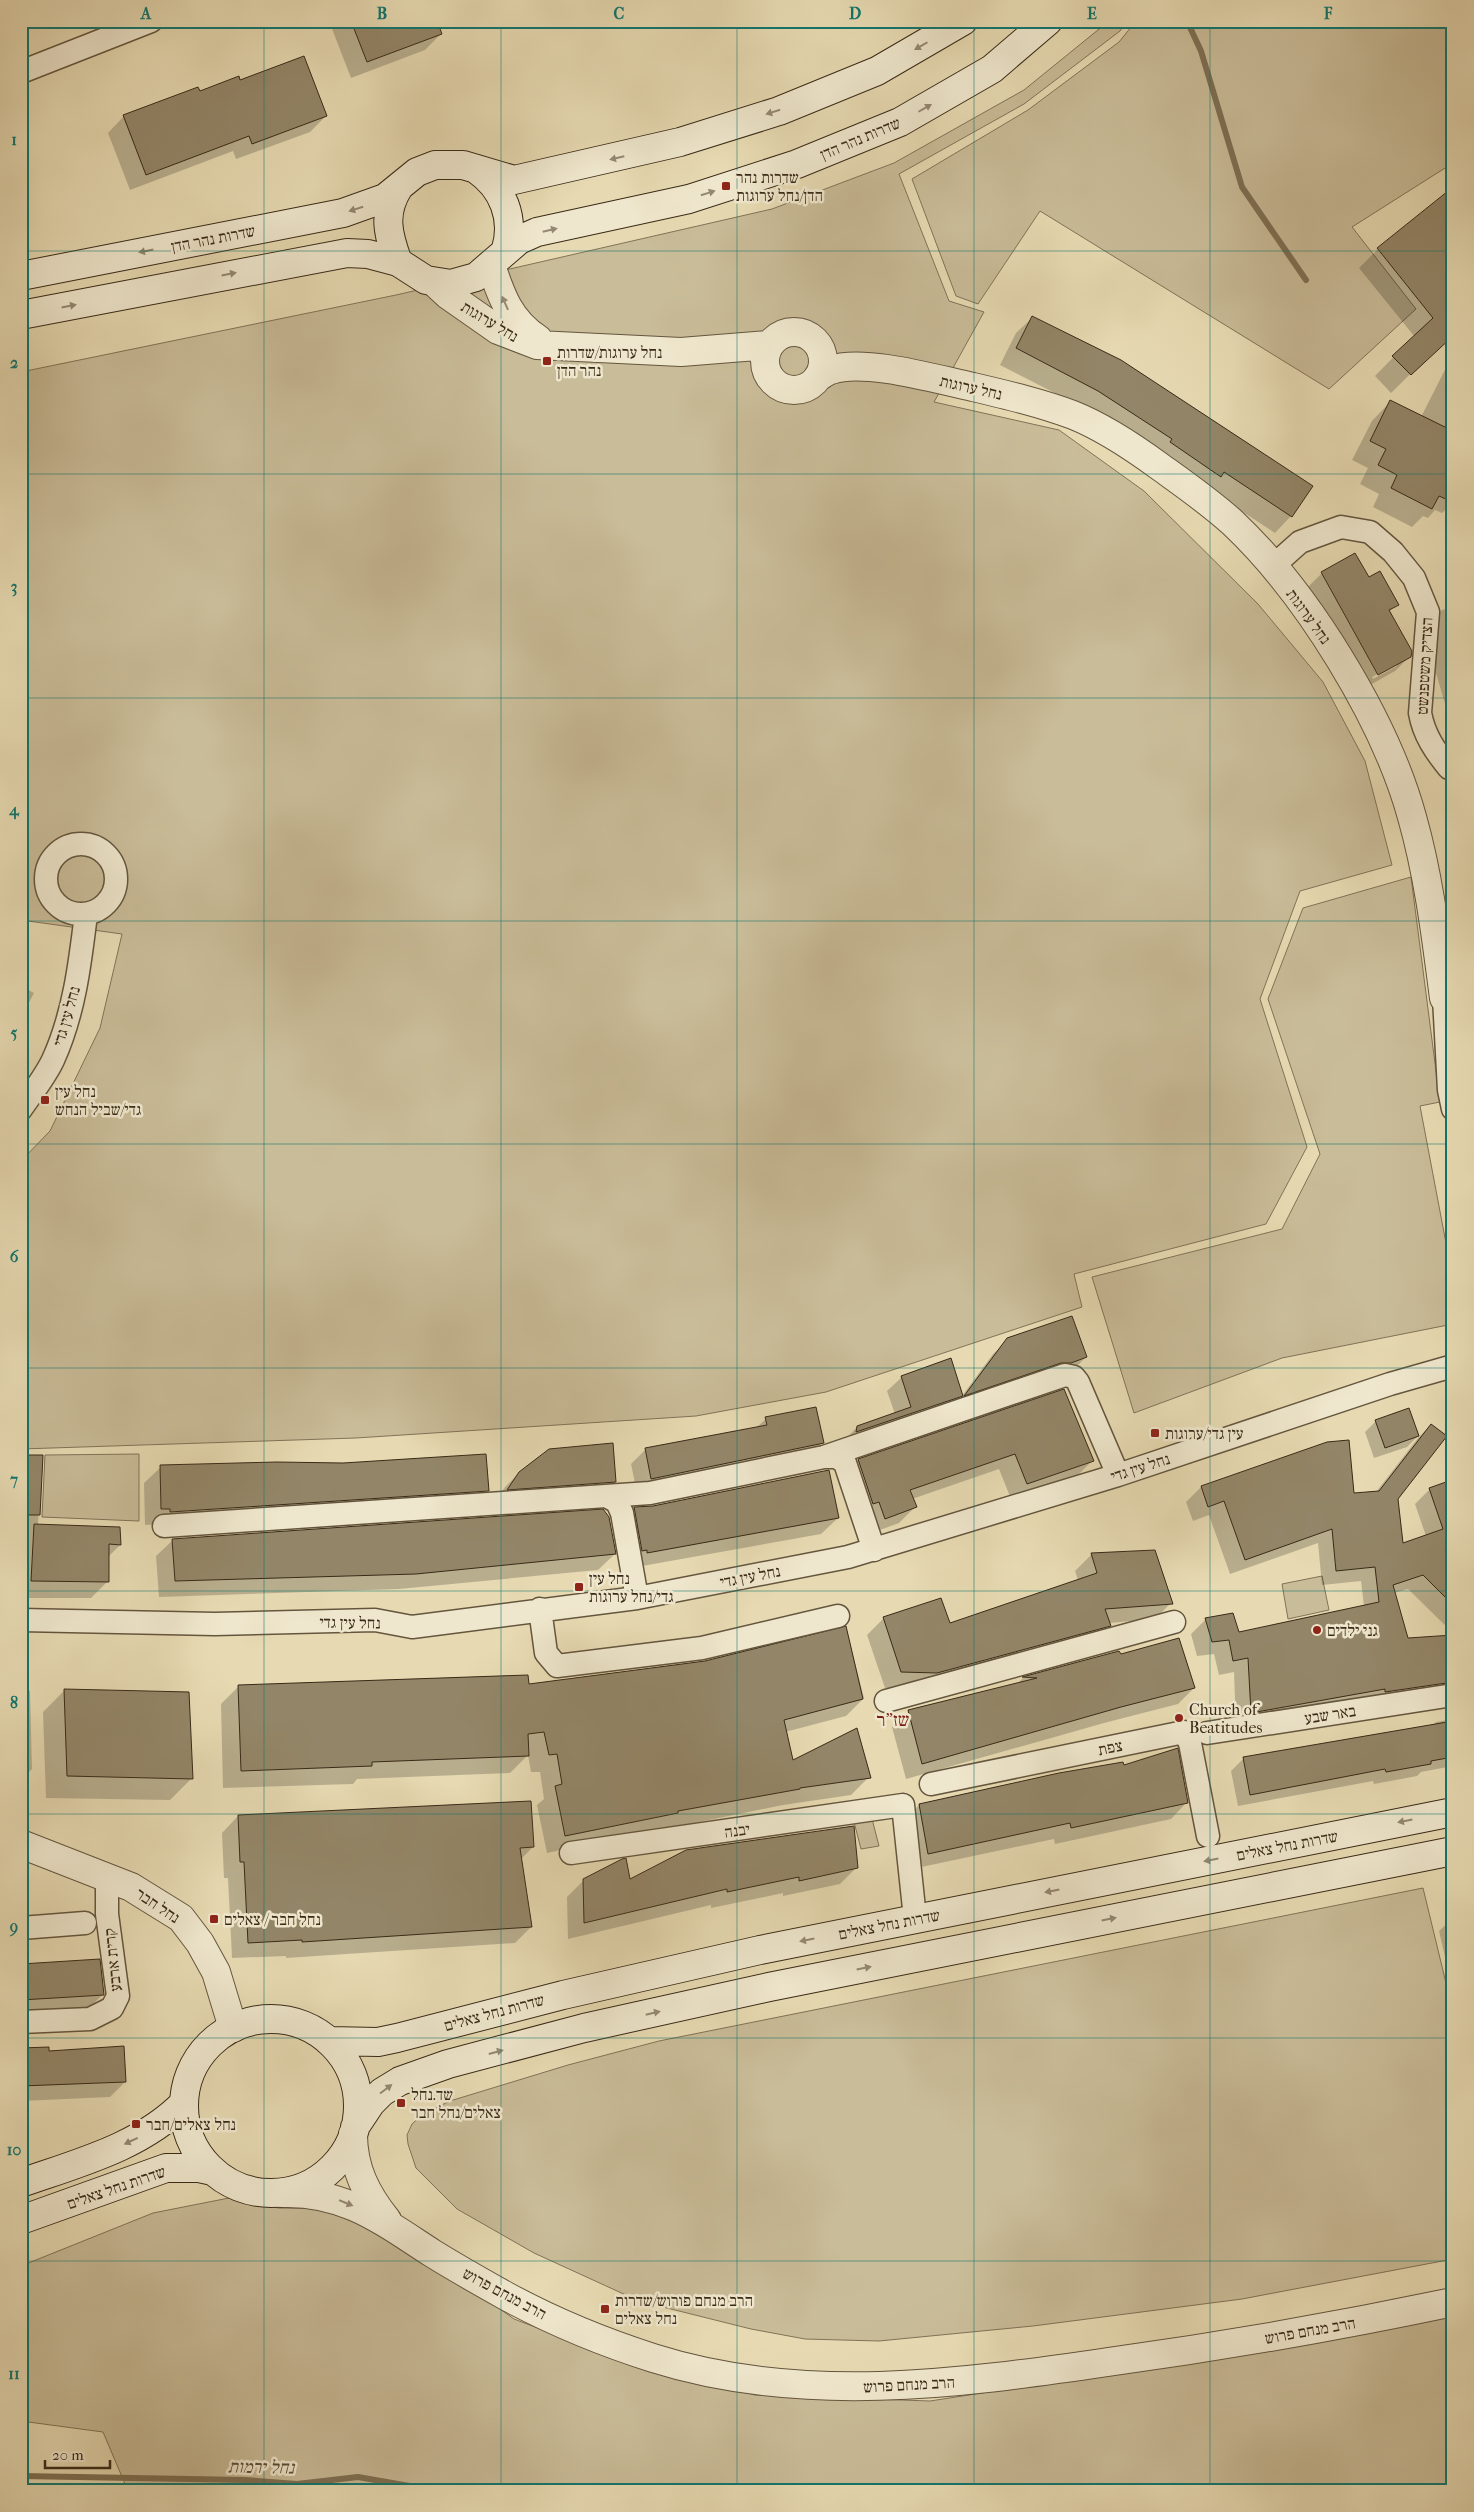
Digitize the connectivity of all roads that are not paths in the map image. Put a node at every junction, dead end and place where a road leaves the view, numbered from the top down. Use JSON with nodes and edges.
{"nodes":[{"id":1,"x":150,"y":21,"type":"edge"},
{"id":2,"x":963,"y":21,"type":"edge"},
{"id":3,"x":1048,"y":21,"type":"edge"},
{"id":4,"x":21,"y":72,"type":"edge"},
{"id":5,"x":476,"y":170,"type":"junction"},
{"id":6,"x":399,"y":187,"type":"junction"},
{"id":7,"x":499,"y":257,"type":"junction"},
{"id":8,"x":398,"y":262,"type":"junction"},
{"id":9,"x":21,"y":276,"type":"edge"},
{"id":10,"x":434,"y":282,"type":"junction"},
{"id":11,"x":21,"y":315,"type":"edge"},
{"id":12,"x":769,"y":345,"type":"junction"},
{"id":13,"x":552,"y":347,"type":"junction"},
{"id":14,"x":681,"y":352,"type":"junction"},
{"id":15,"x":820,"y":364,"type":"junction"},
{"id":16,"x":769,"y":376,"type":"junction"},
{"id":17,"x":1272,"y":567,"type":"junction"},
{"id":18,"x":1453,"y":769,"type":"edge"},
{"id":19,"x":86,"y":914,"type":"dead end"},
{"id":20,"x":1449,"y":997,"type":"edge"},
{"id":21,"x":1453,"y":1108,"type":"edge"},
{"id":22,"x":21,"y":1109,"type":"edge"},
{"id":23,"x":1453,"y":1366,"type":"edge"},
{"id":24,"x":824,"y":1457,"type":"junction"},
{"id":25,"x":1118,"y":1475,"type":"junction"},
{"id":26,"x":608,"y":1497,"type":"junction"},
{"id":27,"x":164,"y":1526,"type":"dead end"},
{"id":28,"x":874,"y":1550,"type":"junction"},
{"id":29,"x":638,"y":1598,"type":"junction"},
{"id":30,"x":540,"y":1609,"type":"junction"},
{"id":31,"x":838,"y":1616,"type":"dead end"},
{"id":32,"x":21,"y":1620,"type":"edge"},
{"id":33,"x":1174,"y":1622,"type":"dead end"},
{"id":34,"x":1453,"y":1695,"type":"edge"},
{"id":35,"x":886,"y":1701,"type":"dead end"},
{"id":36,"x":1206,"y":1733,"type":"dead end"},
{"id":37,"x":931,"y":1784,"type":"dead end"},
{"id":38,"x":1453,"y":1812,"type":"edge"},
{"id":39,"x":1208,"y":1836,"type":"dead end"},
{"id":40,"x":21,"y":1844,"type":"edge"},
{"id":41,"x":1453,"y":1851,"type":"edge"},
{"id":42,"x":572,"y":1853,"type":"dead end"},
{"id":43,"x":107,"y":1877,"type":"junction"},
{"id":44,"x":915,"y":1918,"type":"junction"},
{"id":45,"x":84,"y":1923,"type":"dead end"},
{"id":46,"x":21,"y":1928,"type":"edge"},
{"id":47,"x":21,"y":2022,"type":"edge"},
{"id":48,"x":233,"y":2028,"type":"junction"},
{"id":49,"x":329,"y":2042,"type":"junction"},
{"id":50,"x":184,"y":2103,"type":"junction"},
{"id":51,"x":354,"y":2130,"type":"junction"},
{"id":52,"x":213,"y":2171,"type":"junction"},
{"id":53,"x":21,"y":2183,"type":"edge"},
{"id":54,"x":282,"y":2192,"type":"junction"},
{"id":55,"x":21,"y":2220,"type":"edge"},
{"id":56,"x":393,"y":2227,"type":"junction"},
{"id":57,"x":1453,"y":2302,"type":"edge"}],
"edges":[{"from":1,"to":4,"type":"street"},
{"from":2,"to":5,"type":"main road","name":"שדרות נהר הדן","one_way":true},
{"from":7,"to":3,"type":"main road","name":"שדרות נהר הדן","one_way":true},
{"from":5,"to":6,"type":"main road","name":"שדרות נהר הדן"},
{"from":5,"to":7,"type":"main road","name":"שדרות נהר הדן"},
{"from":6,"to":8,"type":"main road","name":"שדרות נהר הדן"},
{"from":6,"to":9,"type":"main road","name":"שדרות נהר הדן","one_way":true},
{"from":7,"to":10,"type":"main road","name":"שדרות נהר הדן"},
{"from":13,"to":7,"type":"main road","name":"נחל ערוגות","one_way":true},
{"from":8,"to":10,"type":"main road","name":"שדרות נהר הדן"},
{"from":11,"to":8,"type":"main road","name":"שדרות נהר הדן","one_way":true},
{"from":10,"to":13,"type":"main road","name":"נחל ערוגות"},
{"from":12,"to":14,"type":"main road","name":"נחל ערוגות"},
{"from":12,"to":15,"type":"main road"},
{"from":12,"to":16,"type":"main road"},
{"from":13,"to":14,"type":"main road","name":"נחל ערוגות"},
{"from":14,"to":16,"type":"main road","name":"נחל ערוגות"},
{"from":15,"to":16,"type":"main road"},
{"from":15,"to":17,"type":"main road","name":"נחל ערוגות"},
{"from":17,"to":18,"type":"street","name":"הצדיק משטפנשט"},
{"from":17,"to":20,"type":"main road","name":"נחל ערוגות"},
{"from":19,"to":22,"type":"street","name":"נחל עין גדי"},
{"from":20,"to":21,"type":"street","name":"נחל ערוגות"},
{"from":23,"to":25,"type":"street","name":"נחל עין גדי"},
{"from":24,"to":25,"type":"street"},
{"from":24,"to":26,"type":"street"},
{"from":24,"to":28,"type":"street"},
{"from":25,"to":28,"type":"street","name":"נחל עין גדי"},
{"from":26,"to":27,"type":"street"},
{"from":26,"to":29,"type":"street"},
{"from":28,"to":29,"type":"street","name":"נחל עין גדי"},
{"from":29,"to":30,"type":"street","name":"נחל עין גדי"},
{"from":30,"to":31,"type":"street"},
{"from":30,"to":32,"type":"street","name":"נחל עין גדי"},
{"from":33,"to":35,"type":"street"},
{"from":34,"to":36,"type":"street","name":"באר שבע"},
{"from":37,"to":39,"type":"street","name":"צפת"},
{"from":38,"to":44,"type":"main road","name":"שדרות נחל צאלים","one_way":true},
{"from":40,"to":43,"type":"main road","name":"נחל חבר"},
{"from":51,"to":41,"type":"main road","one_way":true},
{"from":42,"to":44,"type":"street","name":"יבנה"},
{"from":43,"to":47,"type":"street","name":"קרית ארבע"},
{"from":43,"to":48,"type":"main road","name":"נחל חבר"},
{"from":44,"to":49,"type":"main road","name":"שדרות נחל צאלים","one_way":true},
{"from":45,"to":46,"type":"street"},
{"from":48,"to":49,"type":"main road"},
{"from":48,"to":50,"type":"main road"},
{"from":49,"to":51,"type":"main road"},
{"from":50,"to":52,"type":"main road"},
{"from":50,"to":53,"type":"main road","one_way":true},
{"from":51,"to":54,"type":"main road"},
{"from":51,"to":56,"type":"main road","name":"הרב מנחם פרוש"},
{"from":52,"to":54,"type":"main road"},
{"from":52,"to":55,"type":"main road","name":"שדרות נחל צאלים"},
{"from":54,"to":56,"type":"main road","name":"הרב מנחם פרוש","one_way":true},
{"from":56,"to":57,"type":"main road","name":"הרב מנחם פרוש"}]}
